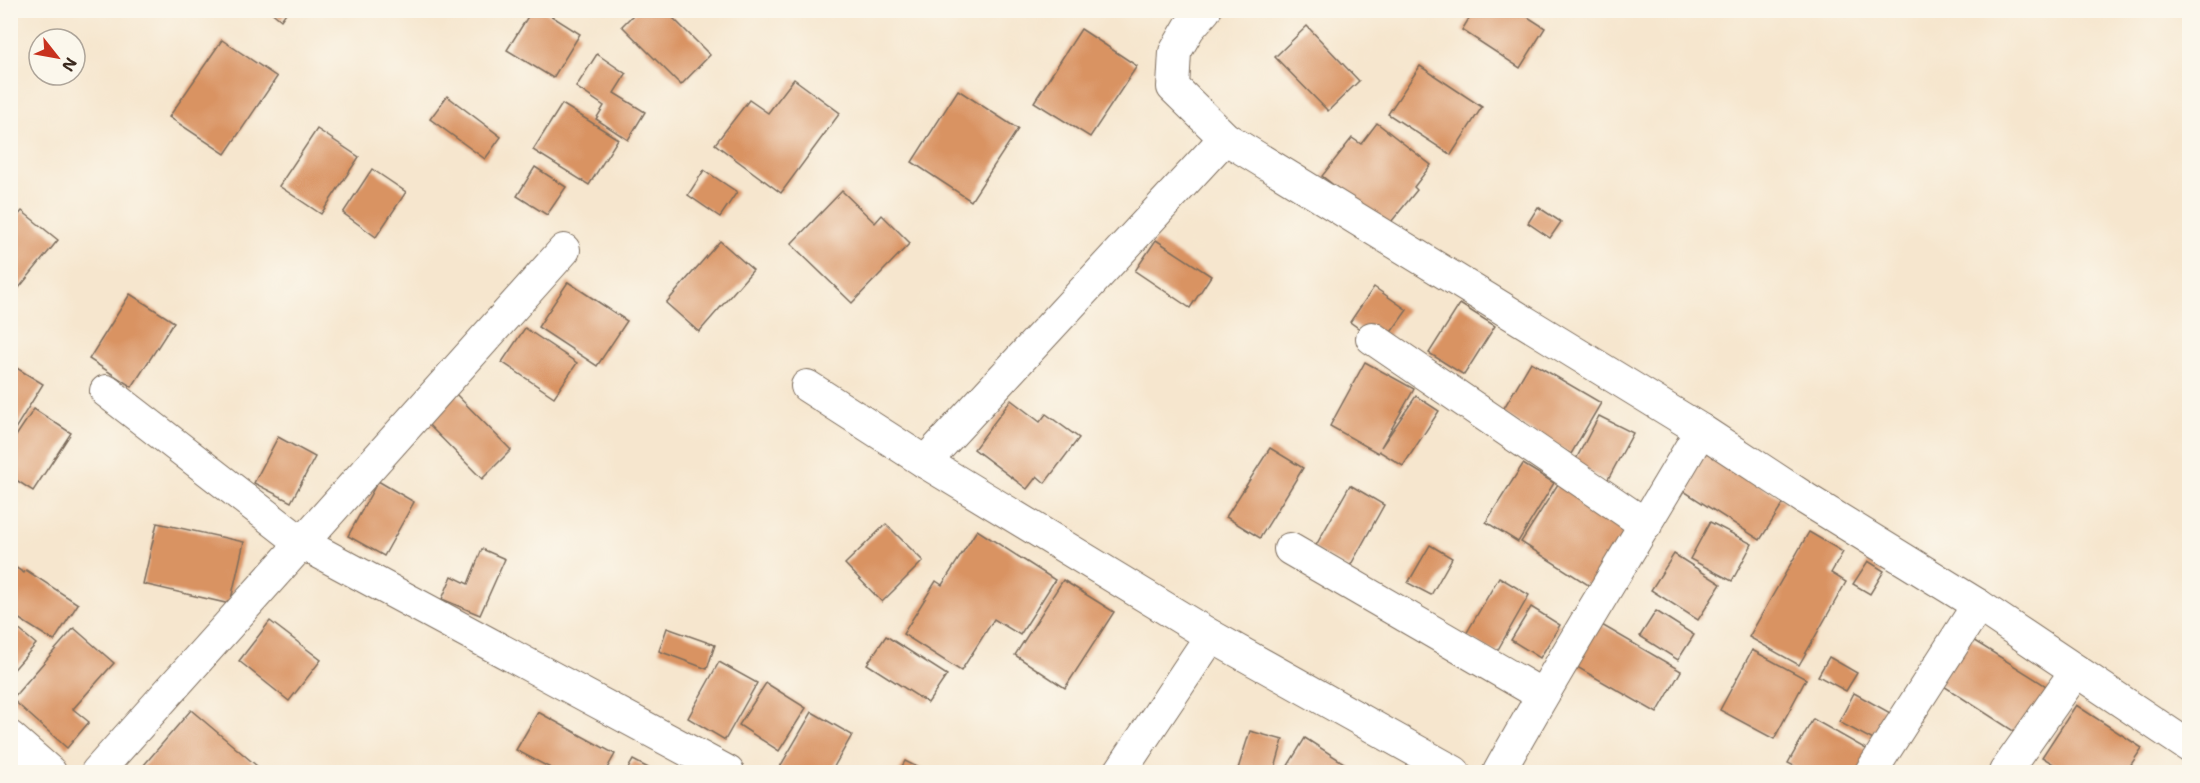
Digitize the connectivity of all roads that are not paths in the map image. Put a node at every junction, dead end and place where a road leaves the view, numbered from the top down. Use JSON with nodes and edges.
{"nodes":[{"id":1,"x":1205,"y":10,"type":"edge"},
{"id":2,"x":1225,"y":138,"type":"junction"},
{"id":3,"x":564,"y":250,"type":"dead end"},
{"id":4,"x":1372,"y":338,"type":"dead end"},
{"id":5,"x":807,"y":386,"type":"dead end"},
{"id":6,"x":106,"y":391,"type":"dead end"},
{"id":7,"x":1701,"y":430,"type":"junction"},
{"id":8,"x":925,"y":462,"type":"junction"},
{"id":9,"x":1646,"y":525,"type":"junction"},
{"id":10,"x":302,"y":543,"type":"junction"},
{"id":11,"x":1290,"y":549,"type":"dead end"},
{"id":12,"x":1978,"y":605,"type":"junction"},
{"id":13,"x":1211,"y":636,"type":"junction"},
{"id":14,"x":2076,"y":671,"type":"junction"},
{"id":15,"x":1542,"y":695,"type":"junction"},
{"id":16,"x":10,"y":737,"type":"edge"},
{"id":17,"x":2190,"y":747,"type":"edge"},
{"id":18,"x":1406,"y":761,"type":"edge"},
{"id":19,"x":50,"y":772,"type":"edge"},
{"id":20,"x":97,"y":772,"type":"edge"},
{"id":21,"x":728,"y":772,"type":"edge"},
{"id":22,"x":1120,"y":772,"type":"edge"},
{"id":23,"x":1454,"y":772,"type":"edge"},
{"id":24,"x":1499,"y":772,"type":"edge"},
{"id":25,"x":1871,"y":772,"type":"edge"},
{"id":26,"x":2005,"y":772,"type":"edge"}],
"edges":[{"from":1,"to":2,"type":"street"},
{"from":2,"to":7,"type":"street"},
{"from":2,"to":8,"type":"street"},
{"from":3,"to":10,"type":"street"},
{"from":4,"to":9,"type":"street"},
{"from":5,"to":8,"type":"street"},
{"from":6,"to":10,"type":"street"},
{"from":7,"to":9,"type":"street"},
{"from":7,"to":12,"type":"street"},
{"from":8,"to":13,"type":"street"},
{"from":9,"to":15,"type":"street"},
{"from":10,"to":20,"type":"street"},
{"from":10,"to":21,"type":"street"},
{"from":11,"to":15,"type":"street"},
{"from":12,"to":14,"type":"street"},
{"from":12,"to":25,"type":"street"},
{"from":13,"to":18,"type":"street"},
{"from":13,"to":22,"type":"street"},
{"from":14,"to":17,"type":"street"},
{"from":14,"to":26,"type":"street"},
{"from":15,"to":24,"type":"street"},
{"from":16,"to":19,"type":"street"},
{"from":18,"to":23,"type":"street"}]}
